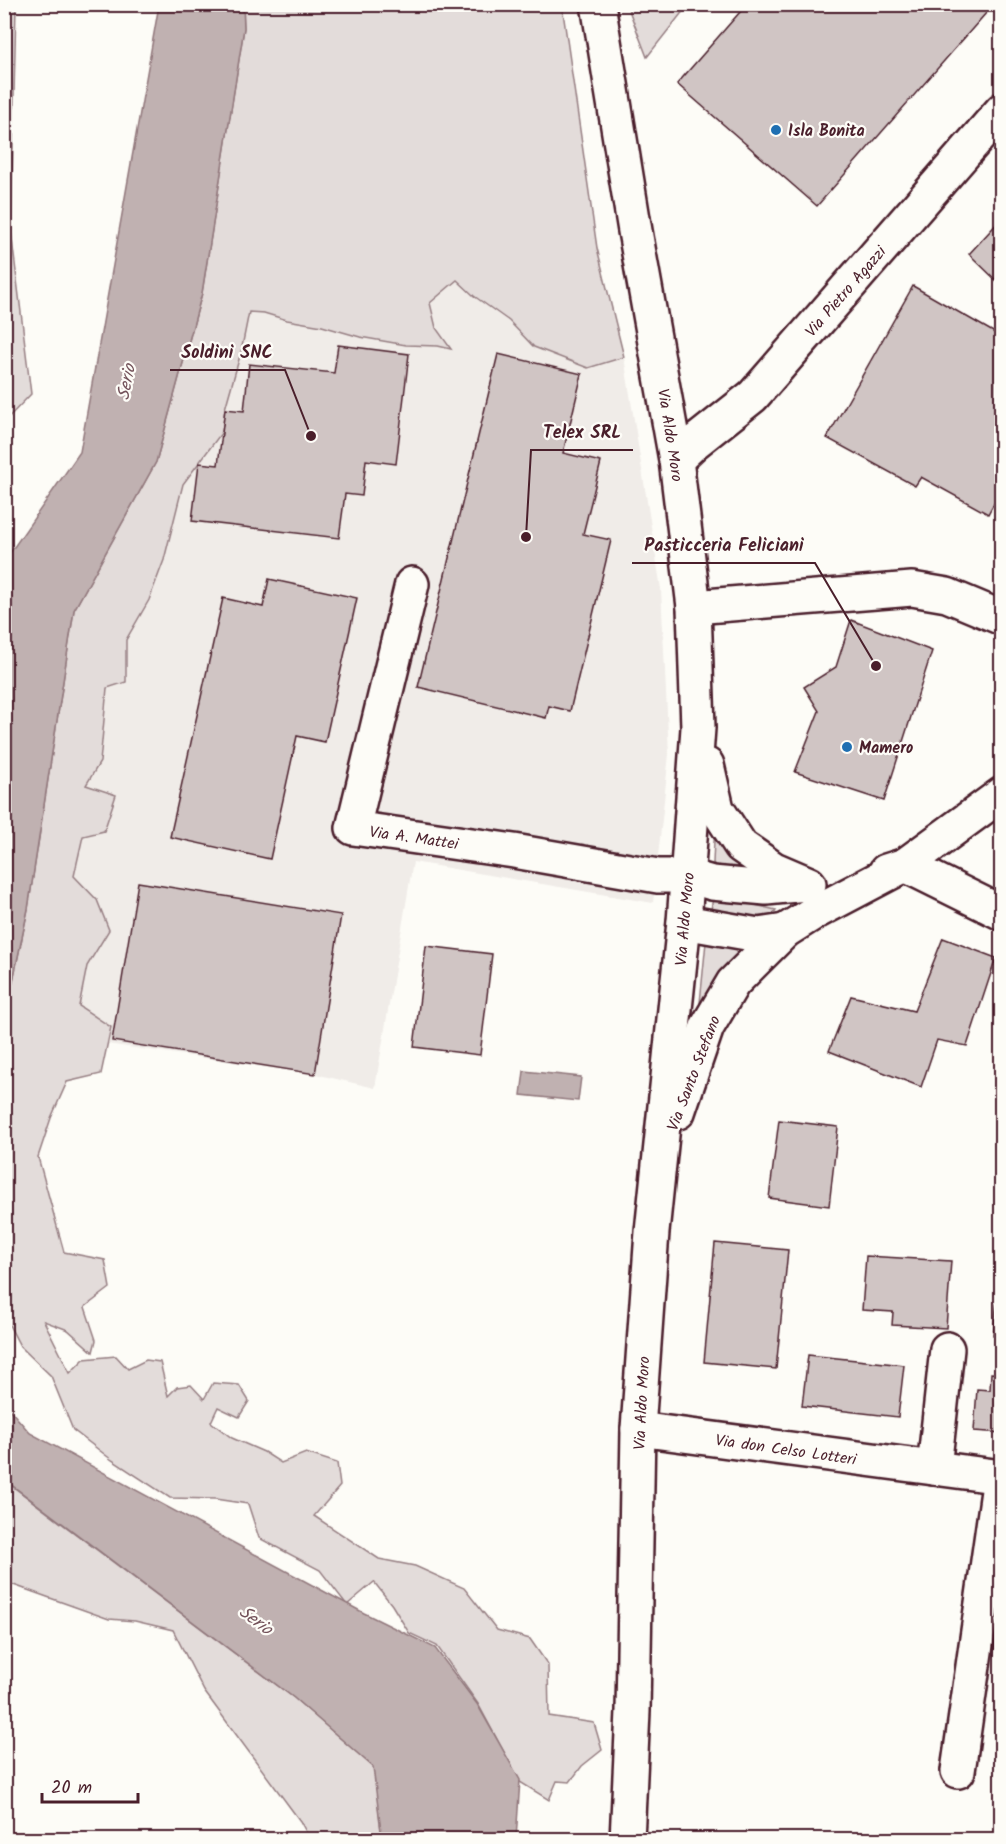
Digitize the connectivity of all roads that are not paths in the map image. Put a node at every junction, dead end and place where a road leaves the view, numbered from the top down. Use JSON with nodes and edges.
{"nodes":[{"id":1,"x":598,"y":4,"type":"edge"},
{"id":2,"x":1002,"y":110,"type":"edge"},
{"id":3,"x":676,"y":460,"type":"junction"},
{"id":4,"x":412,"y":584,"type":"dead end"},
{"id":5,"x":694,"y":606,"type":"junction"},
{"id":6,"x":992,"y":613,"type":"edge"},
{"id":7,"x":698,"y":728,"type":"junction"},
{"id":8,"x":1002,"y":794,"type":"edge"},
{"id":9,"x":905,"y":865,"type":"junction"},
{"id":10,"x":688,"y":876,"type":"junction"},
{"id":11,"x":807,"y":884,"type":"junction"},
{"id":12,"x":1002,"y":913,"type":"edge"},
{"id":13,"x":684,"y":922,"type":"junction"},
{"id":14,"x":785,"y":931,"type":"junction"},
{"id":15,"x":658,"y":1168,"type":"junction"},
{"id":16,"x":947,"y":1349,"type":"dead end"},
{"id":17,"x":638,"y":1429,"type":"junction"},
{"id":18,"x":934,"y":1468,"type":"junction"},
{"id":19,"x":1001,"y":1477,"type":"edge"},
{"id":20,"x":958,"y":1771,"type":"dead end"},
{"id":21,"x":627,"y":1839,"type":"edge"}],
"edges":[{"from":1,"to":3,"type":"street","name":"Via Aldo Moro"},
{"from":2,"to":3,"type":"street","name":"Via Pietro Agazzi"},
{"from":3,"to":5,"type":"street","name":"Via Aldo Moro"},
{"from":4,"to":10,"type":"street","name":"Via A. Mattei"},
{"from":5,"to":6,"type":"street"},
{"from":5,"to":7,"type":"street","name":"Via Aldo Moro"},
{"from":7,"to":10,"type":"street","name":"Via Aldo Moro"},
{"from":7,"to":11,"type":"street","name":"Via Santo Stefano"},
{"from":8,"to":9,"type":"street","name":"Via Santo Stefano"},
{"from":9,"to":11,"type":"street","name":"Via Santo Stefano"},
{"from":9,"to":12,"type":"street"},
{"from":9,"to":14,"type":"street","name":"Via Santo Stefano"},
{"from":10,"to":11,"type":"street","name":"Via Santo Stefano"},
{"from":10,"to":13,"type":"street","name":"Via Aldo Moro"},
{"from":13,"to":14,"type":"street","name":"Via Santo Stefano"},
{"from":13,"to":15,"type":"street","name":"Via Aldo Moro"},
{"from":14,"to":15,"type":"street","name":"Via Santo Stefano"},
{"from":15,"to":17,"type":"street","name":"Via Aldo Moro"},
{"from":16,"to":18,"type":"street"},
{"from":17,"to":18,"type":"street","name":"Via don Celso Lotteri"},
{"from":17,"to":21,"type":"street","name":"Via Aldo Moro"},
{"from":18,"to":19,"type":"street","name":"Via don Celso Lotteri"},
{"from":19,"to":20,"type":"street","name":"Via don Celso Lotteri"}]}
